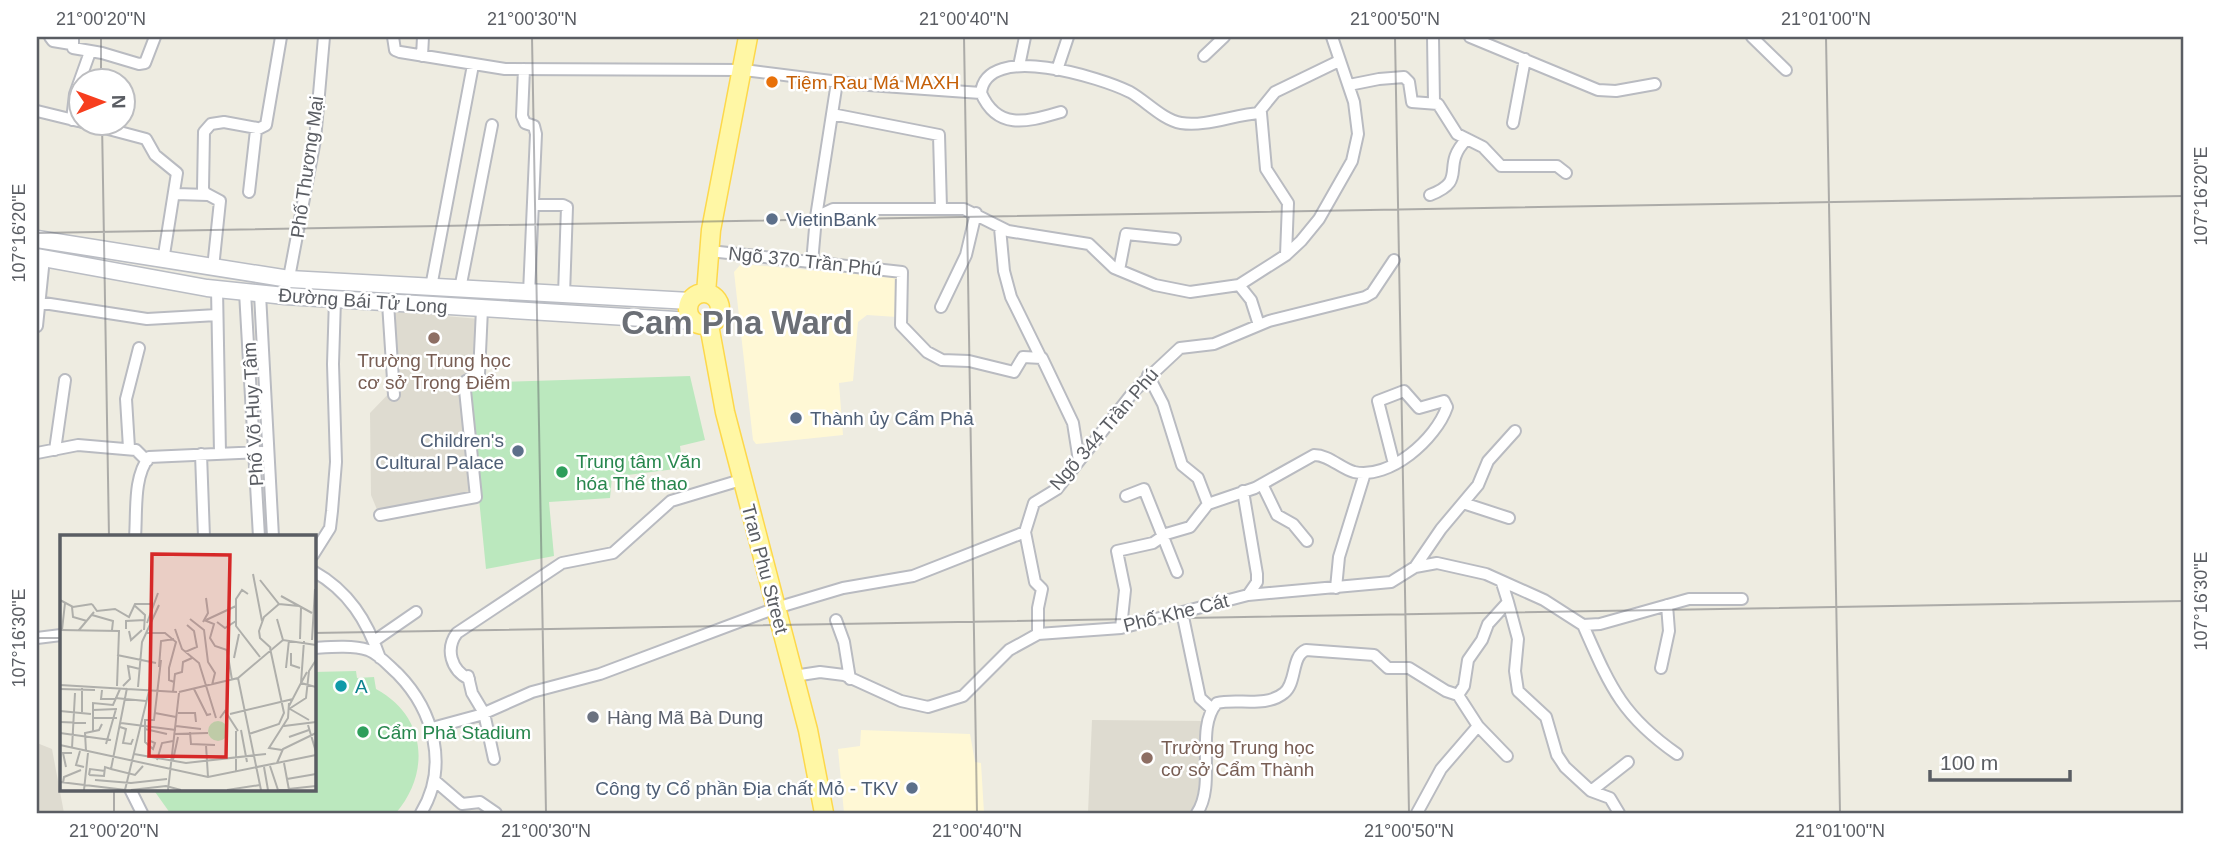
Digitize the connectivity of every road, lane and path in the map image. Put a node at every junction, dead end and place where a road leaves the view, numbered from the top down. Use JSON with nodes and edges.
{"nodes":[{"id":1,"x":50,"y":37,"type":"edge"},
{"id":2,"x":155,"y":37,"type":"edge"},
{"id":3,"x":281,"y":37,"type":"edge"},
{"id":4,"x":324,"y":37,"type":"edge"},
{"id":5,"x":393,"y":37,"type":"edge"},
{"id":6,"x":423,"y":37,"type":"edge"},
{"id":7,"x":748,"y":37,"type":"edge"},
{"id":8,"x":1025,"y":37,"type":"edge"},
{"id":9,"x":1068,"y":37,"type":"edge"},
{"id":10,"x":1224,"y":37,"type":"edge"},
{"id":11,"x":1332,"y":37,"type":"edge"},
{"id":12,"x":1433,"y":37,"type":"edge"},
{"id":13,"x":1470,"y":37,"type":"edge"},
{"id":14,"x":1752,"y":37,"type":"edge"},
{"id":15,"x":72,"y":41,"type":"edge"},
{"id":16,"x":90,"y":52,"type":"junction"},
{"id":17,"x":422,"y":56,"type":"junction"},
{"id":18,"x":1203,"y":56,"type":"dead end"},
{"id":19,"x":1525,"y":59,"type":"junction"},
{"id":20,"x":1339,"y":61,"type":"junction"},
{"id":21,"x":473,"y":65,"type":"junction"},
{"id":22,"x":85,"y":66,"type":"edge"},
{"id":23,"x":1019,"y":66,"type":"junction"},
{"id":24,"x":524,"y":69,"type":"junction"},
{"id":25,"x":743,"y":70,"type":"junction"},
{"id":26,"x":1057,"y":70,"type":"junction"},
{"id":27,"x":1786,"y":70,"type":"dead end"},
{"id":28,"x":837,"y":82,"type":"junction"},
{"id":29,"x":1655,"y":84,"type":"dead end"},
{"id":30,"x":1349,"y":85,"type":"junction"},
{"id":31,"x":981,"y":93,"type":"junction"},
{"id":32,"x":1434,"y":102,"type":"junction"},
{"id":33,"x":37,"y":111,"type":"edge"},
{"id":34,"x":1060,"y":112,"type":"dead end"},
{"id":35,"x":1258,"y":113,"type":"junction"},
{"id":36,"x":832,"y":114,"type":"junction"},
{"id":37,"x":66,"y":118,"type":"edge"},
{"id":38,"x":1513,"y":123,"type":"dead end"},
{"id":39,"x":492,"y":125,"type":"dead end"},
{"id":40,"x":257,"y":128,"type":"junction"},
{"id":41,"x":135,"y":136,"type":"edge"},
{"id":42,"x":1466,"y":141,"type":"junction"},
{"id":43,"x":1566,"y":173,"type":"dead end"},
{"id":44,"x":249,"y":192,"type":"dead end"},
{"id":45,"x":176,"y":194,"type":"junction"},
{"id":46,"x":208,"y":195,"type":"junction"},
{"id":47,"x":1430,"y":195,"type":"dead end"},
{"id":48,"x":533,"y":205,"type":"junction"},
{"id":49,"x":941,"y":208,"type":"junction"},
{"id":50,"x":976,"y":213,"type":"junction"},
{"id":51,"x":816,"y":217,"type":"junction"},
{"id":52,"x":1000,"y":228,"type":"junction"},
{"id":53,"x":37,"y":239,"type":"edge"},
{"id":54,"x":1175,"y":239,"type":"dead end"},
{"id":55,"x":710,"y":251,"type":"junction"},
{"id":56,"x":1286,"y":255,"type":"junction"},
{"id":57,"x":41,"y":258,"type":"edge"},
{"id":58,"x":1394,"y":260,"type":"dead end"},
{"id":59,"x":163,"y":261,"type":"junction"},
{"id":60,"x":812,"y":263,"type":"junction"},
{"id":61,"x":213,"y":268,"type":"junction"},
{"id":62,"x":1119,"y":271,"type":"junction"},
{"id":63,"x":253,"y":274,"type":"junction"},
{"id":64,"x":289,"y":279,"type":"junction"},
{"id":65,"x":1239,"y":285,"type":"junction"},
{"id":66,"x":424,"y":287,"type":"junction"},
{"id":67,"x":217,"y":289,"type":"junction"},
{"id":68,"x":460,"y":289,"type":"junction"},
{"id":69,"x":252,"y":293,"type":"junction"},
{"id":70,"x":529,"y":293,"type":"junction"},
{"id":71,"x":564,"y":295,"type":"junction"},
{"id":72,"x":285,"y":296,"type":"junction"},
{"id":73,"x":698,"y":297,"type":"junction"},
{"id":74,"x":335,"y":299,"type":"junction"},
{"id":75,"x":39,"y":303,"type":"edge"},
{"id":76,"x":388,"y":303,"type":"junction"},
{"id":77,"x":417,"y":304,"type":"junction"},
{"id":78,"x":941,"y":307,"type":"dead end"},
{"id":79,"x":482,"y":309,"type":"junction"},
{"id":80,"x":565,"y":314,"type":"junction"},
{"id":81,"x":217,"y":315,"type":"junction"},
{"id":82,"x":701,"y":323,"type":"junction"},
{"id":83,"x":1259,"y":325,"type":"junction"},
{"id":84,"x":37,"y":326,"type":"edge"},
{"id":85,"x":139,"y":348,"type":"dead end"},
{"id":86,"x":1040,"y":356,"type":"junction"},
{"id":87,"x":1148,"y":375,"type":"junction"},
{"id":88,"x":65,"y":380,"type":"dead end"},
{"id":89,"x":394,"y":395,"type":"dead end"},
{"id":90,"x":1515,"y":431,"type":"dead end"},
{"id":91,"x":130,"y":449,"type":"junction"},
{"id":92,"x":55,"y":450,"type":"junction"},
{"id":93,"x":256,"y":452,"type":"junction"},
{"id":94,"x":269,"y":452,"type":"junction"},
{"id":95,"x":37,"y":453,"type":"edge"},
{"id":96,"x":220,"y":453,"type":"junction"},
{"id":97,"x":201,"y":454,"type":"junction"},
{"id":98,"x":147,"y":461,"type":"junction"},
{"id":99,"x":1079,"y":461,"type":"junction"},
{"id":100,"x":1394,"y":464,"type":"junction"},
{"id":101,"x":1365,"y":473,"type":"junction"},
{"id":102,"x":741,"y":480,"type":"junction"},
{"id":103,"x":1262,"y":484,"type":"junction"},
{"id":104,"x":1242,"y":491,"type":"junction"},
{"id":105,"x":1126,"y":496,"type":"dead end"},
{"id":106,"x":1463,"y":503,"type":"junction"},
{"id":107,"x":1208,"y":504,"type":"junction"},
{"id":108,"x":380,"y":514,"type":"dead end"},
{"id":109,"x":1509,"y":518,"type":"dead end"},
{"id":110,"x":1025,"y":532,"type":"junction"},
{"id":111,"x":135,"y":535,"type":"edge"},
{"id":112,"x":204,"y":535,"type":"edge"},
{"id":113,"x":259,"y":535,"type":"edge"},
{"id":114,"x":272,"y":535,"type":"edge"},
{"id":115,"x":1163,"y":536,"type":"junction"},
{"id":116,"x":1307,"y":541,"type":"dead end"},
{"id":117,"x":1429,"y":546,"type":"junction"},
{"id":118,"x":315,"y":552,"type":"edge"},
{"id":119,"x":1437,"y":563,"type":"junction"},
{"id":120,"x":1415,"y":567,"type":"junction"},
{"id":121,"x":1177,"y":572,"type":"dead end"},
{"id":122,"x":315,"y":573,"type":"edge"},
{"id":123,"x":1502,"y":583,"type":"junction"},
{"id":124,"x":1336,"y":588,"type":"junction"},
{"id":125,"x":1248,"y":596,"type":"junction"},
{"id":126,"x":1742,"y":599,"type":"dead end"},
{"id":127,"x":1508,"y":602,"type":"junction"},
{"id":128,"x":1667,"y":604,"type":"junction"},
{"id":129,"x":776,"y":608,"type":"junction"},
{"id":130,"x":416,"y":612,"type":"dead end"},
{"id":131,"x":1182,"y":612,"type":"junction"},
{"id":132,"x":836,"y":620,"type":"dead end"},
{"id":133,"x":1583,"y":625,"type":"junction"},
{"id":134,"x":1121,"y":628,"type":"junction"},
{"id":135,"x":1038,"y":634,"type":"junction"},
{"id":136,"x":60,"y":635,"type":"edge"},
{"id":137,"x":37,"y":638,"type":"edge"},
{"id":138,"x":374,"y":641,"type":"junction"},
{"id":139,"x":315,"y":648,"type":"edge"},
{"id":140,"x":380,"y":659,"type":"junction"},
{"id":141,"x":1661,"y":668,"type":"dead end"},
{"id":142,"x":794,"y":676,"type":"junction"},
{"id":143,"x":850,"y":679,"type":"junction"},
{"id":144,"x":1458,"y":695,"type":"junction"},
{"id":145,"x":1212,"y":709,"type":"junction"},
{"id":146,"x":484,"y":713,"type":"junction"},
{"id":147,"x":1478,"y":726,"type":"junction"},
{"id":148,"x":432,"y":728,"type":"junction"},
{"id":149,"x":1677,"y":754,"type":"dead end"},
{"id":150,"x":1507,"y":756,"type":"dead end"},
{"id":151,"x":494,"y":759,"type":"dead end"},
{"id":152,"x":1628,"y":762,"type":"dead end"},
{"id":153,"x":434,"y":780,"type":"junction"},
{"id":154,"x":130,"y":790,"type":"edge"},
{"id":155,"x":1591,"y":792,"type":"junction"},
{"id":156,"x":142,"y":813,"type":"edge"},
{"id":157,"x":421,"y":813,"type":"edge"},
{"id":158,"x":496,"y":813,"type":"edge"},
{"id":159,"x":824,"y":813,"type":"edge"},
{"id":160,"x":1197,"y":813,"type":"edge"},
{"id":161,"x":1417,"y":813,"type":"edge"},
{"id":162,"x":1619,"y":813,"type":"edge"}],
"edges":[{"from":1,"to":15,"type":"street"},
{"from":2,"to":16,"type":"street"},
{"from":3,"to":40,"type":"street"},
{"from":4,"to":64,"type":"street","name":"Phố Thương Mại"},
{"from":5,"to":17,"type":"street"},
{"from":6,"to":17,"type":"street"},
{"from":7,"to":25,"type":"main road"},
{"from":8,"to":23,"type":"street"},
{"from":9,"to":26,"type":"street"},
{"from":10,"to":18,"type":"street"},
{"from":11,"to":20,"type":"street"},
{"from":12,"to":32,"type":"street"},
{"from":13,"to":19,"type":"street"},
{"from":14,"to":27,"type":"street"},
{"from":15,"to":16,"type":"street"},
{"from":16,"to":22,"type":"street"},
{"from":17,"to":21,"type":"street"},
{"from":19,"to":29,"type":"street"},
{"from":19,"to":38,"type":"street"},
{"from":20,"to":30,"type":"street"},
{"from":20,"to":35,"type":"street"},
{"from":21,"to":24,"type":"street"},
{"from":21,"to":66,"type":"street"},
{"from":23,"to":26,"type":"street"},
{"from":23,"to":31,"type":"street"},
{"from":24,"to":25,"type":"street"},
{"from":24,"to":48,"type":"street"},
{"from":25,"to":28,"type":"street"},
{"from":25,"to":55,"type":"main road"},
{"from":26,"to":35,"type":"street"},
{"from":28,"to":31,"type":"street"},
{"from":28,"to":36,"type":"street"},
{"from":30,"to":32,"type":"street"},
{"from":30,"to":56,"type":"street"},
{"from":31,"to":34,"type":"street"},
{"from":32,"to":42,"type":"street"},
{"from":33,"to":37,"type":"street"},
{"from":35,"to":56,"type":"street"},
{"from":36,"to":49,"type":"street"},
{"from":36,"to":51,"type":"street"},
{"from":39,"to":68,"type":"street"},
{"from":40,"to":44,"type":"street"},
{"from":40,"to":46,"type":"street"},
{"from":41,"to":45,"type":"street"},
{"from":42,"to":43,"type":"street"},
{"from":42,"to":47,"type":"street"},
{"from":45,"to":46,"type":"street"},
{"from":45,"to":59,"type":"street"},
{"from":46,"to":61,"type":"street"},
{"from":48,"to":70,"type":"street"},
{"from":48,"to":71,"type":"street"},
{"from":49,"to":50,"type":"street"},
{"from":49,"to":51,"type":"street"},
{"from":50,"to":52,"type":"street"},
{"from":50,"to":78,"type":"street"},
{"from":51,"to":60,"type":"street"},
{"from":52,"to":62,"type":"street"},
{"from":52,"to":86,"type":"street"},
{"from":53,"to":59,"type":"street","name":"Đường Bái Tử Long"},
{"from":54,"to":62,"type":"street"},
{"from":55,"to":60,"type":"street","name":"Ngõ 370 Trần Phú"},
{"from":55,"to":73,"type":"main road"},
{"from":56,"to":65,"type":"street"},
{"from":57,"to":67,"type":"street","name":"Đường Bái Tử Long"},
{"from":57,"to":75,"type":"street"},
{"from":58,"to":83,"type":"street","name":"Ngõ 344 Trần Phú"},
{"from":59,"to":61,"type":"street","name":"Đường Bái Tử Long"},
{"from":60,"to":86,"type":"street","name":"Ngõ 370 Trần Phú"},
{"from":61,"to":63,"type":"street","name":"Đường Bái Tử Long"},
{"from":62,"to":65,"type":"street"},
{"from":63,"to":64,"type":"street","name":"Đường Bái Tử Long"},
{"from":63,"to":69,"type":"street"},
{"from":64,"to":66,"type":"street","name":"Đường Bái Tử Long"},
{"from":64,"to":72,"type":"street","name":"Phố Thương Mại"},
{"from":65,"to":83,"type":"street"},
{"from":66,"to":68,"type":"street","name":"Đường Bái Tử Long"},
{"from":66,"to":77,"type":"street"},
{"from":67,"to":69,"type":"street","name":"Đường Bái Tử Long"},
{"from":67,"to":81,"type":"street"},
{"from":68,"to":70,"type":"street","name":"Đường Bái Tử Long"},
{"from":69,"to":72,"type":"street","name":"Đường Bái Tử Long"},
{"from":69,"to":93,"type":"street","name":"Phố Võ Huy Tâm"},
{"from":69,"to":94,"type":"street","name":"Phố Võ Huy Tâm"},
{"from":70,"to":71,"type":"street","name":"Đường Bái Tử Long"},
{"from":71,"to":73,"type":"street","name":"Đường Bái Tử Long"},
{"from":71,"to":80,"type":"street"},
{"from":72,"to":74,"type":"street","name":"Đường Bái Tử Long"},
{"from":73,"to":82,"type":"main road"},
{"from":73,"to":82,"type":"main road"},
{"from":74,"to":76,"type":"street","name":"Đường Bái Tử Long"},
{"from":74,"to":118,"type":"street"},
{"from":75,"to":81,"type":"street"},
{"from":75,"to":84,"type":"street"},
{"from":76,"to":77,"type":"street","name":"Đường Bái Tử Long"},
{"from":76,"to":89,"type":"street"},
{"from":77,"to":79,"type":"street","name":"Đường Bái Tử Long"},
{"from":79,"to":80,"type":"street","name":"Đường Bái Tử Long"},
{"from":79,"to":108,"type":"street"},
{"from":80,"to":82,"type":"street","name":"Đường Bái Tử Long"},
{"from":81,"to":96,"type":"street"},
{"from":82,"to":102,"type":"main road","name":"Tran Phu Street"},
{"from":83,"to":87,"type":"street","name":"Ngõ 344 Trần Phú"},
{"from":85,"to":91,"type":"street"},
{"from":86,"to":99,"type":"street"},
{"from":87,"to":99,"type":"street","name":"Ngõ 344 Trần Phú"},
{"from":87,"to":107,"type":"street"},
{"from":88,"to":92,"type":"street"},
{"from":90,"to":106,"type":"street","name":"Phố Khe Cát"},
{"from":91,"to":92,"type":"street"},
{"from":91,"to":98,"type":"street"},
{"from":92,"to":95,"type":"street"},
{"from":93,"to":94,"type":"street"},
{"from":93,"to":96,"type":"street"},
{"from":93,"to":113,"type":"street","name":"Phố Võ Huy Tâm"},
{"from":94,"to":114,"type":"street","name":"Phố Võ Huy Tâm"},
{"from":96,"to":97,"type":"street"},
{"from":97,"to":98,"type":"street"},
{"from":97,"to":112,"type":"street"},
{"from":98,"to":111,"type":"street"},
{"from":99,"to":110,"type":"street","name":"Ngõ 344 Trần Phú"},
{"from":100,"to":100,"type":"street"},
{"from":100,"to":101,"type":"street"},
{"from":101,"to":103,"type":"street"},
{"from":101,"to":124,"type":"street"},
{"from":102,"to":129,"type":"main road","name":"Tran Phu Street"},
{"from":102,"to":146,"type":"street"},
{"from":103,"to":104,"type":"street"},
{"from":103,"to":116,"type":"street"},
{"from":104,"to":107,"type":"street"},
{"from":104,"to":125,"type":"street"},
{"from":105,"to":115,"type":"street"},
{"from":106,"to":109,"type":"street"},
{"from":106,"to":117,"type":"street","name":"Phố Khe Cát"},
{"from":107,"to":115,"type":"street"},
{"from":110,"to":129,"type":"street"},
{"from":110,"to":135,"type":"street"},
{"from":115,"to":121,"type":"street"},
{"from":115,"to":134,"type":"street"},
{"from":117,"to":119,"type":"street"},
{"from":117,"to":120,"type":"street","name":"Phố Khe Cát"},
{"from":119,"to":120,"type":"street"},
{"from":119,"to":123,"type":"street"},
{"from":120,"to":124,"type":"street","name":"Phố Khe Cát"},
{"from":122,"to":138,"type":"street"},
{"from":123,"to":127,"type":"street"},
{"from":123,"to":133,"type":"street"},
{"from":124,"to":125,"type":"street","name":"Phố Khe Cát"},
{"from":125,"to":131,"type":"street","name":"Phố Khe Cát"},
{"from":126,"to":128,"type":"street"},
{"from":127,"to":144,"type":"street"},
{"from":127,"to":155,"type":"street"},
{"from":128,"to":133,"type":"street"},
{"from":128,"to":141,"type":"street"},
{"from":129,"to":142,"type":"main road","name":"Tran Phu Street"},
{"from":129,"to":146,"type":"street"},
{"from":130,"to":138,"type":"street"},
{"from":131,"to":134,"type":"street","name":"Phố Khe Cát"},
{"from":131,"to":145,"type":"street"},
{"from":132,"to":143,"type":"street"},
{"from":133,"to":149,"type":"street"},
{"from":134,"to":135,"type":"street","name":"Phố Khe Cát"},
{"from":135,"to":143,"type":"street","name":"Phố Khe Cát"},
{"from":136,"to":137,"type":"street"},
{"from":138,"to":140,"type":"street"},
{"from":139,"to":140,"type":"street"},
{"from":140,"to":148,"type":"street"},
{"from":142,"to":143,"type":"street","name":"Phố Khe Cát"},
{"from":142,"to":159,"type":"main road","name":"Tran Phu Street"},
{"from":144,"to":145,"type":"street"},
{"from":144,"to":147,"type":"street"},
{"from":145,"to":160,"type":"street"},
{"from":146,"to":148,"type":"street"},
{"from":146,"to":151,"type":"street"},
{"from":147,"to":150,"type":"street"},
{"from":147,"to":161,"type":"street"},
{"from":148,"to":153,"type":"street"},
{"from":152,"to":155,"type":"street"},
{"from":153,"to":157,"type":"street"},
{"from":153,"to":158,"type":"street"},
{"from":154,"to":156,"type":"street"},
{"from":155,"to":162,"type":"street"}]}
